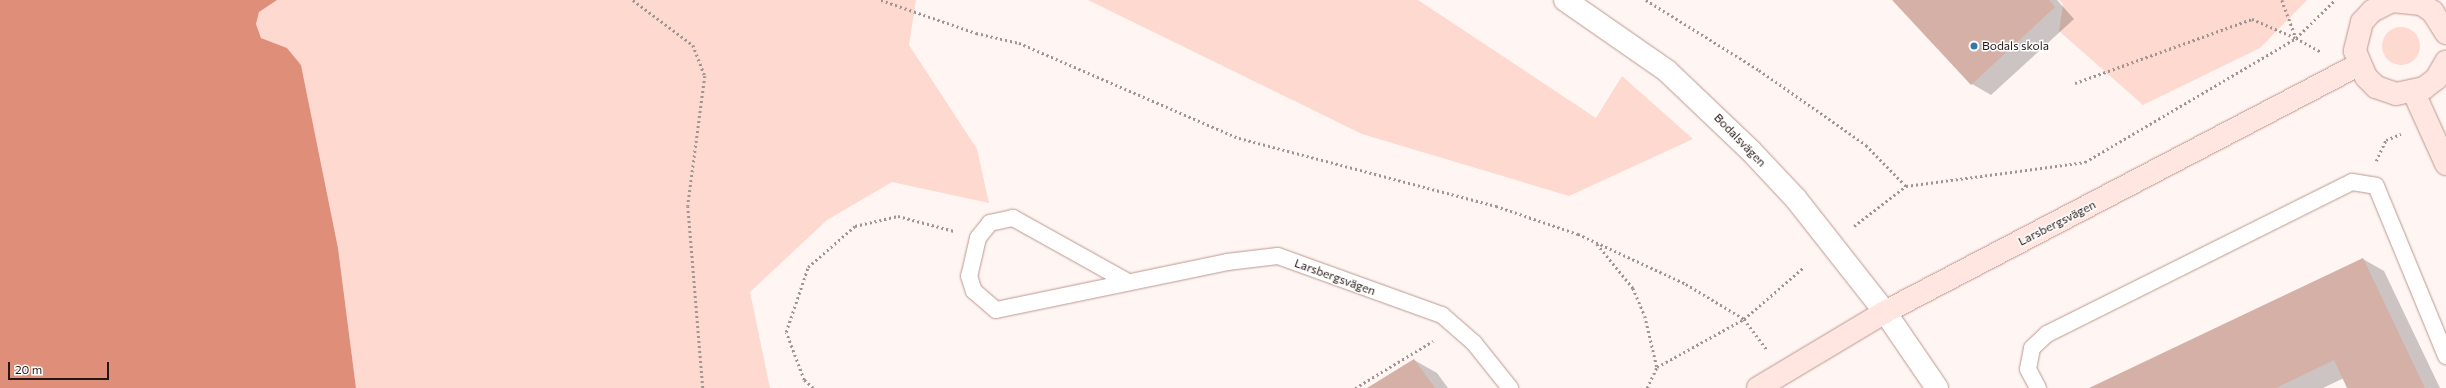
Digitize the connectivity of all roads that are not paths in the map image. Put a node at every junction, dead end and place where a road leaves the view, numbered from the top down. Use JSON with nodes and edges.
{"nodes":[{"id":1,"x":1565,"y":0,"type":"edge"},
{"id":2,"x":2376,"y":3,"type":"edge"},
{"id":3,"x":2446,"y":31,"type":"edge"},
{"id":4,"x":2446,"y":62,"type":"edge"},
{"id":5,"x":2358,"y":65,"type":"junction"},
{"id":6,"x":2414,"y":93,"type":"junction"},
{"id":7,"x":2446,"y":164,"type":"edge"},
{"id":8,"x":1128,"y":282,"type":"junction"},
{"id":9,"x":1885,"y":312,"type":"junction"},
{"id":10,"x":2446,"y":356,"type":"edge"},
{"id":11,"x":1510,"y":388,"type":"edge"},
{"id":12,"x":1758,"y":388,"type":"edge"},
{"id":13,"x":1937,"y":388,"type":"edge"},
{"id":14,"x":2038,"y":388,"type":"edge"}],
"edges":[{"from":1,"to":9,"type":"street","name":"Bodalsvägen"},
{"from":2,"to":3,"type":"street"},
{"from":2,"to":5,"type":"street"},
{"from":4,"to":6,"type":"street"},
{"from":5,"to":6,"type":"street"},
{"from":5,"to":9,"type":"street","name":"Larsbergsvägen"},
{"from":6,"to":7,"type":"street"},
{"from":8,"to":8,"type":"lane","name":"Larsbergsvägen"},
{"from":8,"to":11,"type":"lane","name":"Larsbergsvägen"},
{"from":9,"to":12,"type":"street","name":"Larsbergsvägen"},
{"from":9,"to":13,"type":"street","name":"Bodalsvägen"},
{"from":10,"to":14,"type":"lane"}]}
